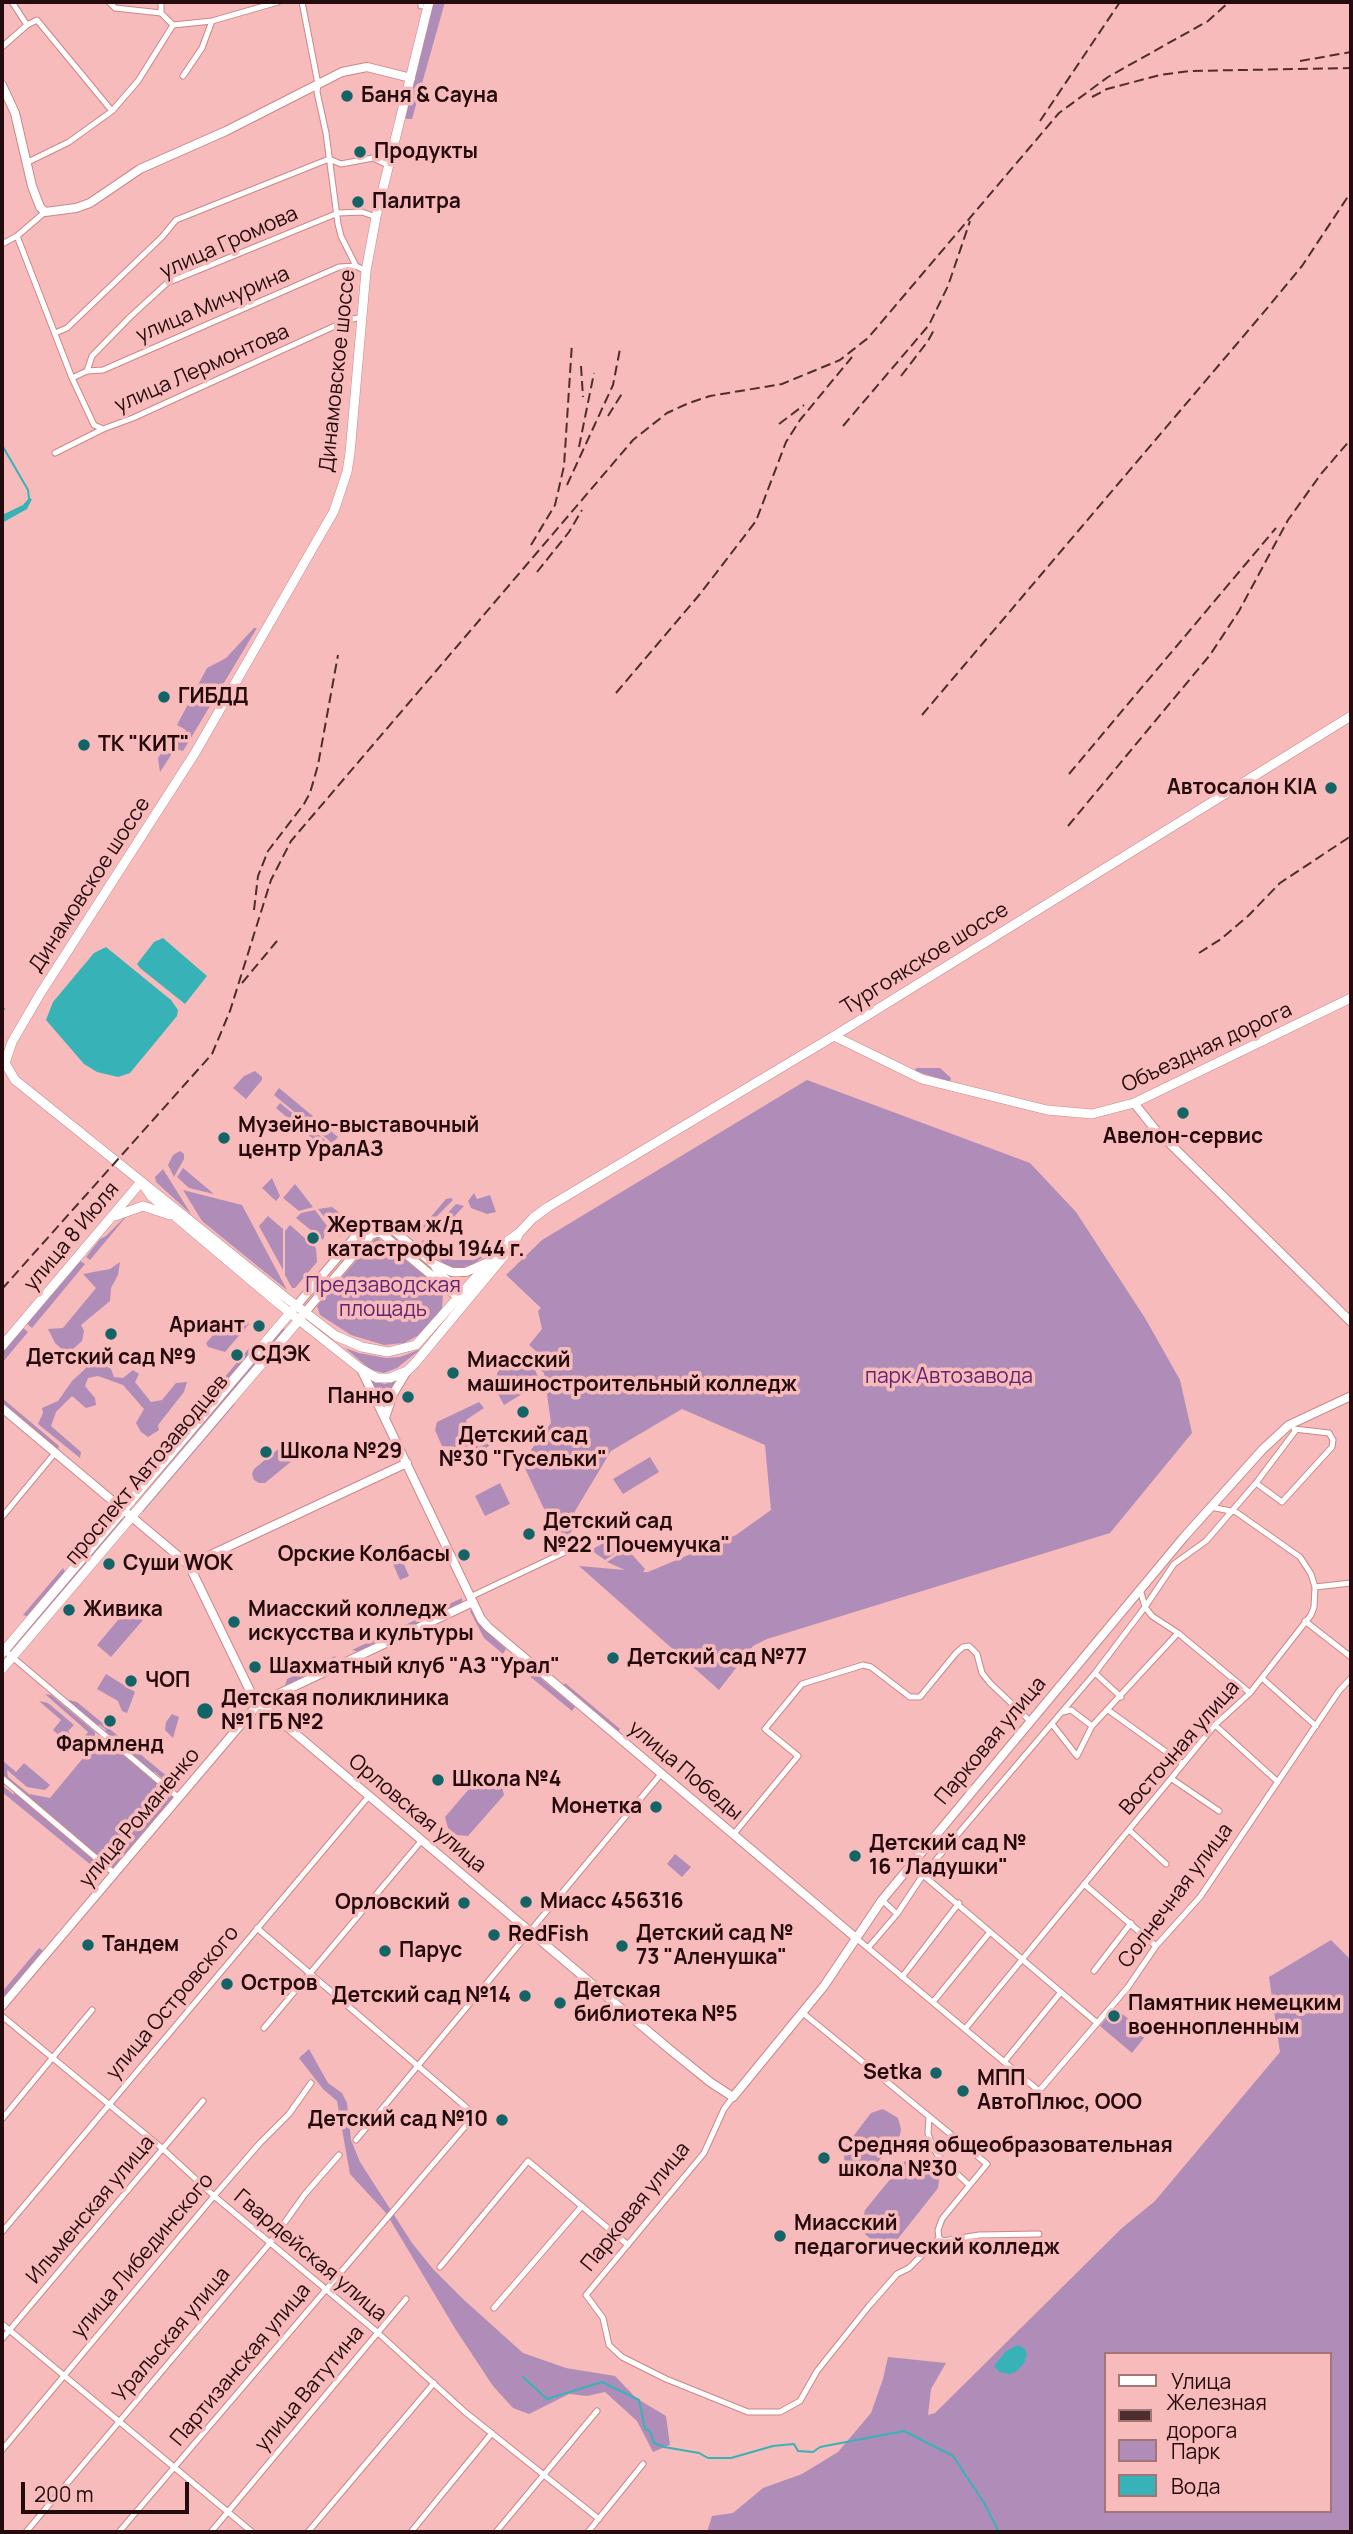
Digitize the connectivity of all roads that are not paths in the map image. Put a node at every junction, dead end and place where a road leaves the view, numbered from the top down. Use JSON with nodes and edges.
{"nodes":[{"id":1,"x":12,"y":2,"type":"edge"},
{"id":2,"x":109,"y":2,"type":"edge"},
{"id":3,"x":161,"y":2,"type":"edge"},
{"id":4,"x":278,"y":2,"type":"edge"},
{"id":5,"x":302,"y":2,"type":"edge"},
{"id":6,"x":424,"y":3,"type":"edge"},
{"id":7,"x":161,"y":13,"type":"junction"},
{"id":8,"x":212,"y":21,"type":"junction"},
{"id":9,"x":27,"y":25,"type":"junction"},
{"id":10,"x":173,"y":25,"type":"junction"},
{"id":11,"x":2,"y":47,"type":"edge"},
{"id":12,"x":183,"y":76,"type":"dead end"},
{"id":13,"x":411,"y":78,"type":"junction"},
{"id":14,"x":318,"y":84,"type":"junction"},
{"id":15,"x":2,"y":85,"type":"edge"},
{"id":16,"x":111,"y":111,"type":"junction"},
{"id":17,"x":330,"y":159,"type":"junction"},
{"id":18,"x":26,"y":163,"type":"junction"},
{"id":19,"x":390,"y":166,"type":"junction"},
{"id":20,"x":45,"y":212,"type":"junction"},
{"id":21,"x":338,"y":213,"type":"junction"},
{"id":22,"x":376,"y":217,"type":"junction"},
{"id":23,"x":17,"y":236,"type":"junction"},
{"id":24,"x":2,"y":244,"type":"edge"},
{"id":25,"x":356,"y":266,"type":"junction"},
{"id":26,"x":366,"y":271,"type":"junction"},
{"id":27,"x":363,"y":317,"type":"junction"},
{"id":28,"x":55,"y":333,"type":"junction"},
{"id":29,"x":87,"y":371,"type":"junction"},
{"id":30,"x":72,"y":378,"type":"junction"},
{"id":31,"x":103,"y":429,"type":"junction"},
{"id":32,"x":55,"y":453,"type":"dead end"},
{"id":33,"x":1351,"y":716,"type":"edge"},
{"id":34,"x":1351,"y":998,"type":"edge"},
{"id":35,"x":834,"y":1036,"type":"junction"},
{"id":36,"x":3,"y":1065,"type":"edge"},
{"id":37,"x":2,"y":1075,"type":"edge"},
{"id":38,"x":15,"y":1080,"type":"junction"},
{"id":39,"x":1134,"y":1103,"type":"junction"},
{"id":40,"x":141,"y":1182,"type":"junction"},
{"id":41,"x":177,"y":1218,"type":"junction"},
{"id":42,"x":110,"y":1219,"type":"junction"},
{"id":43,"x":519,"y":1233,"type":"junction"},
{"id":44,"x":492,"y":1260,"type":"junction"},
{"id":45,"x":432,"y":1262,"type":"junction"},
{"id":46,"x":464,"y":1298,"type":"junction"},
{"id":47,"x":293,"y":1309,"type":"junction"},
{"id":48,"x":302,"y":1316,"type":"junction"},
{"id":49,"x":1351,"y":1322,"type":"edge"},
{"id":50,"x":2,"y":1346,"type":"edge"},
{"id":51,"x":361,"y":1369,"type":"junction"},
{"id":52,"x":407,"y":1371,"type":"junction"},
{"id":53,"x":1351,"y":1396,"type":"edge"},
{"id":54,"x":2,"y":1408,"type":"edge"},
{"id":55,"x":385,"y":1418,"type":"junction"},
{"id":56,"x":55,"y":1453,"type":"junction"},
{"id":57,"x":407,"y":1462,"type":"junction"},
{"id":58,"x":1256,"y":1483,"type":"junction"},
{"id":59,"x":1210,"y":1507,"type":"junction"},
{"id":60,"x":122,"y":1509,"type":"junction"},
{"id":61,"x":1231,"y":1513,"type":"junction"},
{"id":62,"x":131,"y":1516,"type":"junction"},
{"id":63,"x":2,"y":1517,"type":"edge"},
{"id":64,"x":563,"y":1553,"type":"dead end"},
{"id":65,"x":189,"y":1564,"type":"junction"},
{"id":66,"x":1156,"y":1570,"type":"junction"},
{"id":67,"x":1165,"y":1575,"type":"junction"},
{"id":68,"x":1351,"y":1583,"type":"edge"},
{"id":69,"x":1315,"y":1587,"type":"junction"},
{"id":70,"x":1140,"y":1589,"type":"junction"},
{"id":71,"x":472,"y":1599,"type":"junction"},
{"id":72,"x":1145,"y":1607,"type":"junction"},
{"id":73,"x":1305,"y":1621,"type":"junction"},
{"id":74,"x":1178,"y":1633,"type":"junction"},
{"id":75,"x":6,"y":1653,"type":"edge"},
{"id":76,"x":1351,"y":1657,"type":"edge"},
{"id":77,"x":2,"y":1668,"type":"edge"},
{"id":78,"x":1095,"y":1673,"type":"junction"},
{"id":79,"x":1262,"y":1678,"type":"junction"},
{"id":80,"x":1351,"y":1678,"type":"edge"},
{"id":81,"x":1250,"y":1693,"type":"junction"},
{"id":82,"x":1121,"y":1697,"type":"junction"},
{"id":83,"x":259,"y":1703,"type":"junction"},
{"id":84,"x":1108,"y":1710,"type":"junction"},
{"id":85,"x":1063,"y":1712,"type":"junction"},
{"id":86,"x":1030,"y":1721,"type":"junction"},
{"id":87,"x":1052,"y":1724,"type":"junction"},
{"id":88,"x":1216,"y":1725,"type":"junction"},
{"id":89,"x":1092,"y":1726,"type":"junction"},
{"id":90,"x":1316,"y":1726,"type":"junction"},
{"id":91,"x":1184,"y":1764,"type":"junction"},
{"id":92,"x":661,"y":1774,"type":"junction"},
{"id":93,"x":2,"y":1778,"type":"edge"},
{"id":94,"x":1172,"y":1779,"type":"junction"},
{"id":95,"x":1279,"y":1782,"type":"junction"},
{"id":96,"x":369,"y":1796,"type":"junction"},
{"id":97,"x":179,"y":1798,"type":"junction"},
{"id":98,"x":1219,"y":1811,"type":"dead end"},
{"id":99,"x":1129,"y":1830,"type":"junction"},
{"id":100,"x":733,"y":1835,"type":"junction"},
{"id":101,"x":422,"y":1840,"type":"junction"},
{"id":102,"x":1166,"y":1864,"type":"dead end"},
{"id":103,"x":115,"y":1874,"type":"junction"},
{"id":104,"x":923,"y":1875,"type":"junction"},
{"id":105,"x":1084,"y":1884,"type":"junction"},
{"id":106,"x":882,"y":1900,"type":"junction"},
{"id":107,"x":959,"y":1903,"type":"junction"},
{"id":108,"x":897,"y":1914,"type":"junction"},
{"id":109,"x":1131,"y":1923,"type":"junction"},
{"id":110,"x":257,"y":1928,"type":"junction"},
{"id":111,"x":530,"y":1931,"type":"junction"},
{"id":112,"x":990,"y":1932,"type":"junction"},
{"id":113,"x":856,"y":1938,"type":"junction"},
{"id":114,"x":1156,"y":1946,"type":"junction"},
{"id":115,"x":868,"y":1948,"type":"junction"},
{"id":116,"x":1022,"y":1959,"type":"junction"},
{"id":117,"x":1094,"y":1971,"type":"dead end"},
{"id":118,"x":309,"y":1974,"type":"junction"},
{"id":119,"x":902,"y":1977,"type":"junction"},
{"id":120,"x":1060,"y":1992,"type":"junction"},
{"id":121,"x":933,"y":2002,"type":"junction"},
{"id":122,"x":2,"y":2006,"type":"edge"},
{"id":123,"x":92,"y":2010,"type":"dead end"},
{"id":124,"x":803,"y":2013,"type":"junction"},
{"id":125,"x":2,"y":2016,"type":"edge"},
{"id":126,"x":1096,"y":2022,"type":"junction"},
{"id":127,"x":264,"y":2028,"type":"dead end"},
{"id":128,"x":965,"y":2029,"type":"junction"},
{"id":129,"x":52,"y":2058,"type":"junction"},
{"id":130,"x":1004,"y":2062,"type":"junction"},
{"id":131,"x":417,"y":2067,"type":"junction"},
{"id":132,"x":311,"y":2083,"type":"dead end"},
{"id":133,"x":1039,"y":2091,"type":"joint"},
{"id":134,"x":733,"y":2097,"type":"junction"},
{"id":135,"x":203,"y":2101,"type":"dead end"},
{"id":136,"x":108,"y":2104,"type":"junction"},
{"id":137,"x":929,"y":2117,"type":"junction"},
{"id":138,"x":2,"y":2119,"type":"edge"},
{"id":139,"x":356,"y":2140,"type":"dead end"},
{"id":140,"x":163,"y":2149,"type":"junction"},
{"id":141,"x":339,"y":2155,"type":"dead end"},
{"id":142,"x":969,"y":2185,"type":"junction"},
{"id":143,"x":214,"y":2196,"type":"junction"},
{"id":144,"x":582,"y":2206,"type":"junction"},
{"id":145,"x":2,"y":2232,"type":"edge"},
{"id":146,"x":1039,"y":2234,"type":"dead end"},
{"id":147,"x":941,"y":2239,"type":"junction"},
{"id":148,"x":270,"y":2243,"type":"junction"},
{"id":149,"x":628,"y":2245,"type":"junction"},
{"id":150,"x":440,"y":2267,"type":"dead end"},
{"id":151,"x":326,"y":2288,"type":"junction"},
{"id":152,"x":406,"y":2299,"type":"dead end"},
{"id":153,"x":494,"y":2308,"type":"dead end"},
{"id":154,"x":2,"y":2324,"type":"edge"},
{"id":155,"x":10,"y":2330,"type":"junction"},
{"id":156,"x":377,"y":2332,"type":"junction"},
{"id":157,"x":2,"y":2339,"type":"edge"},
{"id":158,"x":63,"y":2376,"type":"junction"},
{"id":159,"x":434,"y":2383,"type":"junction"},
{"id":160,"x":597,"y":2412,"type":"dead end"},
{"id":161,"x":119,"y":2422,"type":"junction"},
{"id":162,"x":492,"y":2433,"type":"junction"},
{"id":163,"x":2,"y":2450,"type":"edge"},
{"id":164,"x":643,"y":2464,"type":"dead end"},
{"id":165,"x":174,"y":2468,"type":"junction"},
{"id":166,"x":543,"y":2474,"type":"junction"},
{"id":167,"x":228,"y":2512,"type":"junction"},
{"id":168,"x":599,"y":2519,"type":"junction"},
{"id":169,"x":26,"y":2532,"type":"edge"},
{"id":170,"x":119,"y":2532,"type":"edge"},
{"id":171,"x":211,"y":2532,"type":"edge"},
{"id":172,"x":252,"y":2532,"type":"edge"},
{"id":173,"x":308,"y":2532,"type":"edge"},
{"id":174,"x":411,"y":2532,"type":"edge"},
{"id":175,"x":496,"y":2532,"type":"edge"},
{"id":176,"x":588,"y":2532,"type":"edge"}],
"edges":[{"from":1,"to":9,"type":"street"},
{"from":2,"to":7,"type":"street"},
{"from":3,"to":7,"type":"street"},
{"from":4,"to":8,"type":"street"},
{"from":5,"to":14,"type":"street"},
{"from":6,"to":13,"type":"main road","name":"Динамовское шоссе"},
{"from":7,"to":10,"type":"street"},
{"from":8,"to":10,"type":"street"},
{"from":8,"to":12,"type":"street"},
{"from":9,"to":11,"type":"street"},
{"from":9,"to":16,"type":"street"},
{"from":10,"to":16,"type":"street"},
{"from":13,"to":14,"type":"street"},
{"from":13,"to":19,"type":"main road","name":"Динамовское шоссе"},
{"from":14,"to":17,"type":"street"},
{"from":14,"to":20,"type":"street"},
{"from":15,"to":18,"type":"street"},
{"from":16,"to":18,"type":"street"},
{"from":17,"to":19,"type":"street"},
{"from":17,"to":21,"type":"street"},
{"from":17,"to":28,"type":"street"},
{"from":18,"to":20,"type":"street"},
{"from":19,"to":22,"type":"main road","name":"Динамовское шоссе"},
{"from":20,"to":23,"type":"street"},
{"from":21,"to":22,"type":"street","name":"улица Громова"},
{"from":21,"to":25,"type":"street"},
{"from":21,"to":29,"type":"street","name":"улица Громова"},
{"from":22,"to":26,"type":"main road","name":"Динамовское шоссе"},
{"from":23,"to":24,"type":"street"},
{"from":23,"to":28,"type":"street"},
{"from":25,"to":26,"type":"street"},
{"from":25,"to":29,"type":"street","name":"улица Мичурина"},
{"from":26,"to":27,"type":"main road","name":"Динамовское шоссе"},
{"from":27,"to":31,"type":"street","name":"улица Лермонтова"},
{"from":27,"to":36,"type":"main road","name":"Динамовское шоссе"},
{"from":28,"to":30,"type":"street"},
{"from":29,"to":30,"type":"street","name":"улица Мичурина"},
{"from":30,"to":31,"type":"street"},
{"from":31,"to":32,"type":"street","name":"улица Лермонтова"},
{"from":33,"to":35,"type":"main road","name":"Тургоякское шоссе"},
{"from":34,"to":39,"type":"main road","name":"Объездная дорога"},
{"from":35,"to":39,"type":"main road","name":"Объездная дорога"},
{"from":35,"to":43,"type":"main road","name":"Тургоякское шоссе"},
{"from":36,"to":38,"type":"main road","name":"Динамовское шоссе"},
{"from":37,"to":38,"type":"street"},
{"from":38,"to":40,"type":"main road"},
{"from":39,"to":49,"type":"street"},
{"from":40,"to":41,"type":"main road"},
{"from":40,"to":42,"type":"main road","name":"улица 8 Июля"},
{"from":40,"to":47,"type":"main road"},
{"from":41,"to":42,"type":"main road"},
{"from":41,"to":47,"type":"main road"},
{"from":42,"to":50,"type":"main road","name":"улица 8 Июля"},
{"from":43,"to":44,"type":"main road","name":"Тургоякское шоссе"},
{"from":43,"to":46,"type":"main road","name":"Тургоякское шоссе"},
{"from":44,"to":45,"type":"street"},
{"from":44,"to":46,"type":"main road","name":"Тургоякское шоссе"},
{"from":45,"to":46,"type":"street"},
{"from":45,"to":47,"type":"street","name":"проспект Автозаводцев"},
{"from":46,"to":48,"type":"main road"},
{"from":46,"to":48,"type":"street","name":"проспект Автозаводцев"},
{"from":46,"to":52,"type":"main road"},
{"from":47,"to":48,"type":"main road"},
{"from":47,"to":60,"type":"main road","name":"проспект Автозаводцев"},
{"from":48,"to":51,"type":"main road"},
{"from":48,"to":62,"type":"main road","name":"проспект Автозаводцев"},
{"from":51,"to":52,"type":"main road"},
{"from":51,"to":55,"type":"street","name":"улица Победы"},
{"from":52,"to":55,"type":"street"},
{"from":53,"to":59,"type":"street","name":"Парковая улица"},
{"from":54,"to":56,"type":"street","name":"Орловская улица"},
{"from":55,"to":57,"type":"street","name":"улица Победы"},
{"from":56,"to":60,"type":"street","name":"Орловская улица"},
{"from":56,"to":63,"type":"street"},
{"from":57,"to":65,"type":"street"},
{"from":57,"to":71,"type":"street","name":"улица Победы"},
{"from":58,"to":58,"type":"street"},
{"from":58,"to":61,"type":"street"},
{"from":59,"to":61,"type":"street"},
{"from":59,"to":66,"type":"street","name":"Парковая улица"},
{"from":60,"to":62,"type":"street","name":"Орловская улица"},
{"from":60,"to":75,"type":"main road","name":"проспект Автозаводцев"},
{"from":61,"to":67,"type":"street"},
{"from":61,"to":69,"type":"street"},
{"from":62,"to":65,"type":"street","name":"Орловская улица"},
{"from":62,"to":75,"type":"main road","name":"проспект Автозаводцев"},
{"from":64,"to":71,"type":"street","name":"улица Романенко"},
{"from":65,"to":83,"type":"street","name":"Орловская улица"},
{"from":66,"to":67,"type":"street"},
{"from":66,"to":70,"type":"street","name":"Парковая улица"},
{"from":67,"to":72,"type":"street"},
{"from":68,"to":69,"type":"street"},
{"from":69,"to":73,"type":"street","name":"Восточная улица"},
{"from":70,"to":72,"type":"street"},
{"from":70,"to":86,"type":"street","name":"Парковая улица"},
{"from":71,"to":83,"type":"street","name":"улица Романенко"},
{"from":71,"to":92,"type":"street","name":"улица Победы"},
{"from":72,"to":74,"type":"street"},
{"from":72,"to":78,"type":"street"},
{"from":73,"to":76,"type":"street"},
{"from":73,"to":79,"type":"street","name":"Восточная улица"},
{"from":74,"to":81,"type":"street"},
{"from":74,"to":82,"type":"street"},
{"from":75,"to":77,"type":"main road","name":"проспект Автозаводцев"},
{"from":75,"to":97,"type":"street"},
{"from":78,"to":82,"type":"street"},
{"from":78,"to":85,"type":"street"},
{"from":79,"to":81,"type":"street","name":"Восточная улица"},
{"from":79,"to":90,"type":"street"},
{"from":80,"to":90,"type":"street","name":"Солнечная улица"},
{"from":81,"to":88,"type":"street","name":"Восточная улица"},
{"from":82,"to":84,"type":"street"},
{"from":83,"to":96,"type":"street","name":"Орловская улица"},
{"from":83,"to":97,"type":"street","name":"улица Романенко"},
{"from":84,"to":89,"type":"street"},
{"from":84,"to":91,"type":"street"},
{"from":85,"to":87,"type":"street"},
{"from":85,"to":89,"type":"street"},
{"from":86,"to":100,"type":"street"},
{"from":86,"to":106,"type":"street","name":"Парковая улица"},
{"from":87,"to":89,"type":"street"},
{"from":87,"to":104,"type":"street"},
{"from":88,"to":91,"type":"street","name":"Восточная улица"},
{"from":88,"to":95,"type":"street"},
{"from":90,"to":95,"type":"street","name":"Солнечная улица"},
{"from":91,"to":94,"type":"street","name":"Восточная улица"},
{"from":92,"to":100,"type":"street","name":"улица Победы"},
{"from":92,"to":111,"type":"street"},
{"from":93,"to":103,"type":"street"},
{"from":94,"to":98,"type":"street"},
{"from":94,"to":99,"type":"street","name":"Восточная улица"},
{"from":95,"to":114,"type":"street","name":"Солнечная улица"},
{"from":96,"to":101,"type":"street","name":"Орловская улица"},
{"from":96,"to":110,"type":"street","name":"улица Островского"},
{"from":97,"to":103,"type":"street","name":"улица Романенко"},
{"from":99,"to":102,"type":"street"},
{"from":99,"to":105,"type":"street","name":"Восточная улица"},
{"from":100,"to":113,"type":"street","name":"улица Победы"},
{"from":101,"to":111,"type":"street","name":"Орловская улица"},
{"from":101,"to":118,"type":"street"},
{"from":103,"to":122,"type":"street","name":"улица Романенко"},
{"from":104,"to":107,"type":"street"},
{"from":104,"to":108,"type":"street"},
{"from":105,"to":109,"type":"street"},
{"from":105,"to":116,"type":"street","name":"Восточная улица"},
{"from":106,"to":108,"type":"street"},
{"from":106,"to":113,"type":"street","name":"Парковая улица"},
{"from":107,"to":112,"type":"street"},
{"from":107,"to":119,"type":"street"},
{"from":108,"to":115,"type":"street"},
{"from":109,"to":114,"type":"street"},
{"from":109,"to":117,"type":"street"},
{"from":110,"to":118,"type":"street"},
{"from":110,"to":136,"type":"street","name":"улица Островского"},
{"from":111,"to":131,"type":"street"},
{"from":111,"to":134,"type":"street","name":"Орловская улица"},
{"from":112,"to":116,"type":"street"},
{"from":112,"to":121,"type":"street"},
{"from":113,"to":115,"type":"street","name":"улица Победы"},
{"from":113,"to":124,"type":"street","name":"Парковая улица"},
{"from":114,"to":126,"type":"street","name":"Солнечная улица"},
{"from":115,"to":119,"type":"street","name":"улица Победы"},
{"from":116,"to":120,"type":"street"},
{"from":116,"to":128,"type":"street","name":"Восточная улица"},
{"from":118,"to":127,"type":"street"},
{"from":118,"to":131,"type":"street"},
{"from":119,"to":121,"type":"street","name":"улица Победы"},
{"from":120,"to":126,"type":"street"},
{"from":120,"to":130,"type":"street"},
{"from":121,"to":128,"type":"street","name":"улица Победы"},
{"from":123,"to":129,"type":"street"},
{"from":124,"to":134,"type":"street","name":"Парковая улица"},
{"from":124,"to":137,"type":"street"},
{"from":125,"to":129,"type":"street","name":"Гвардейская улица"},
{"from":126,"to":133,"type":"street","name":"Солнечная улица"},
{"from":128,"to":130,"type":"street","name":"улица Победы"},
{"from":129,"to":136,"type":"street","name":"Гвардейская улица"},
{"from":129,"to":138,"type":"street"},
{"from":130,"to":133,"type":"street","name":"улица Победы"},
{"from":131,"to":139,"type":"street"},
{"from":131,"to":151,"type":"street","name":"Партизанская улица"},
{"from":132,"to":143,"type":"street","name":"улица Либединского"},
{"from":134,"to":149,"type":"street","name":"Парковая улица"},
{"from":135,"to":140,"type":"street","name":"Ильменская улица"},
{"from":136,"to":140,"type":"street","name":"Гвардейская улица"},
{"from":136,"to":145,"type":"street","name":"улица Островского"},
{"from":137,"to":142,"type":"street"},
{"from":137,"to":142,"type":"street"},
{"from":140,"to":143,"type":"street","name":"Гвардейская улица"},
{"from":140,"to":155,"type":"street","name":"Ильменская улица"},
{"from":141,"to":148,"type":"street","name":"Уральская улица"},
{"from":142,"to":147,"type":"street"},
{"from":143,"to":148,"type":"street","name":"Гвардейская улица"},
{"from":143,"to":158,"type":"street","name":"улица Либединского"},
{"from":144,"to":149,"type":"street"},
{"from":144,"to":150,"type":"street"},
{"from":144,"to":153,"type":"street"},
{"from":146,"to":147,"type":"street"},
{"from":147,"to":149,"type":"street","name":"Парковая улица"},
{"from":148,"to":151,"type":"street","name":"Гвардейская улица"},
{"from":148,"to":161,"type":"street","name":"Уральская улица"},
{"from":151,"to":156,"type":"street","name":"Гвардейская улица"},
{"from":151,"to":165,"type":"street","name":"Партизанская улица"},
{"from":152,"to":156,"type":"street","name":"улица Ватутина"},
{"from":154,"to":155,"type":"street"},
{"from":155,"to":157,"type":"street","name":"Ильменская улица"},
{"from":155,"to":158,"type":"street"},
{"from":156,"to":159,"type":"street","name":"Гвардейская улица"},
{"from":156,"to":167,"type":"street","name":"улица Ватутина"},
{"from":158,"to":161,"type":"street"},
{"from":158,"to":163,"type":"street","name":"улица Либединского"},
{"from":159,"to":162,"type":"street","name":"Гвардейская улица"},
{"from":159,"to":173,"type":"street"},
{"from":160,"to":166,"type":"street"},
{"from":161,"to":165,"type":"street"},
{"from":161,"to":169,"type":"street","name":"Уральская улица"},
{"from":162,"to":166,"type":"street","name":"Гвардейская улица"},
{"from":162,"to":174,"type":"street"},
{"from":164,"to":168,"type":"street"},
{"from":165,"to":167,"type":"street"},
{"from":165,"to":170,"type":"street","name":"Партизанская улица"},
{"from":166,"to":168,"type":"street","name":"Гвардейская улица"},
{"from":166,"to":175,"type":"street"},
{"from":167,"to":171,"type":"street","name":"улица Ватутина"},
{"from":167,"to":172,"type":"street"},
{"from":168,"to":176,"type":"street"}]}
